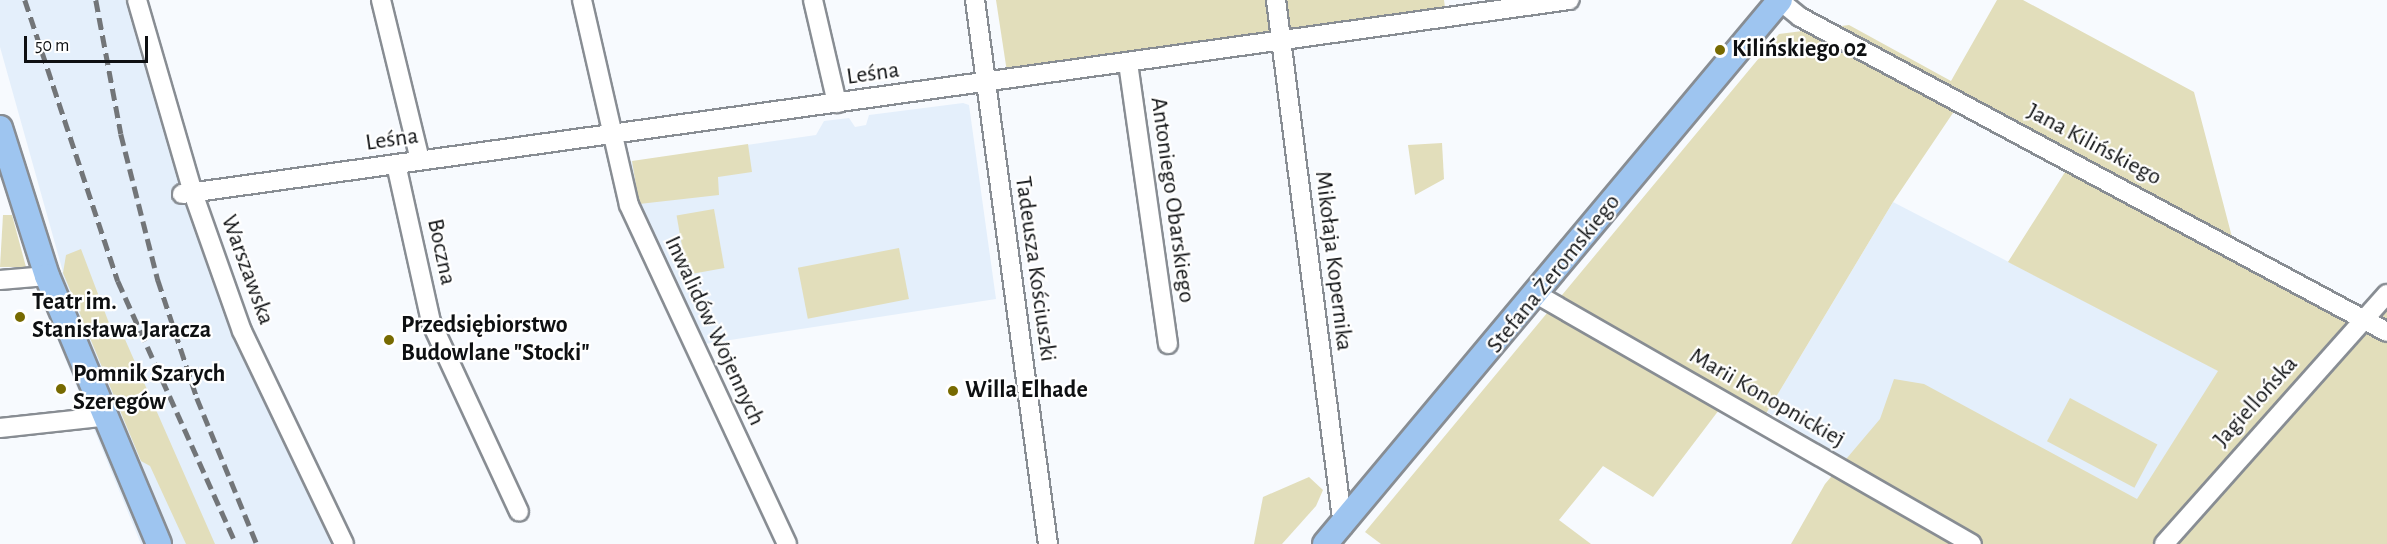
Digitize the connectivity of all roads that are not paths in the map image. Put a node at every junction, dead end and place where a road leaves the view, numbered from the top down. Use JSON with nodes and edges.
{"nodes":[{"id":1,"x":137,"y":0,"type":"edge"},
{"id":2,"x":381,"y":0,"type":"edge"},
{"id":3,"x":582,"y":0,"type":"edge"},
{"id":4,"x":813,"y":0,"type":"edge"},
{"id":5,"x":975,"y":0,"type":"edge"},
{"id":6,"x":1276,"y":0,"type":"edge"},
{"id":7,"x":1570,"y":0,"type":"edge"},
{"id":8,"x":1779,"y":0,"type":"edge"},
{"id":9,"x":1459,"y":8,"type":"edge"},
{"id":10,"x":1281,"y":38,"type":"junction"},
{"id":11,"x":1128,"y":63,"type":"junction"},
{"id":12,"x":986,"y":83,"type":"junction"},
{"id":13,"x":837,"y":103,"type":"junction"},
{"id":14,"x":0,"y":128,"type":"edge"},
{"id":15,"x":609,"y":134,"type":"junction"},
{"id":16,"x":420,"y":160,"type":"junction"},
{"id":17,"x":396,"y":164,"type":"junction"},
{"id":18,"x":188,"y":194,"type":"junction"},
{"id":19,"x":47,"y":276,"type":"junction"},
{"id":20,"x":0,"y":280,"type":"edge"},
{"id":21,"x":2387,"y":294,"type":"edge"},
{"id":22,"x":1538,"y":295,"type":"junction"},
{"id":23,"x":2364,"y":319,"type":"junction"},
{"id":24,"x":2387,"y":332,"type":"edge"},
{"id":25,"x":1168,"y":344,"type":"dead end"},
{"id":26,"x":102,"y":417,"type":"junction"},
{"id":27,"x":0,"y":428,"type":"edge"},
{"id":28,"x":519,"y":512,"type":"dead end"},
{"id":29,"x":1343,"y":527,"type":"junction"},
{"id":30,"x":159,"y":544,"type":"edge"},
{"id":31,"x":344,"y":544,"type":"edge"},
{"id":32,"x":787,"y":544,"type":"edge"},
{"id":33,"x":1048,"y":544,"type":"edge"},
{"id":34,"x":1325,"y":544,"type":"edge"},
{"id":35,"x":1972,"y":544,"type":"edge"},
{"id":36,"x":2164,"y":544,"type":"edge"}],
"edges":[{"from":1,"to":18,"type":"street","name":"Warszawska"},
{"from":2,"to":16,"type":"street"},
{"from":3,"to":15,"type":"street","name":"Inwalidów Wojennych"},
{"from":4,"to":13,"type":"street"},
{"from":5,"to":12,"type":"street","name":"Tadeusza Kościuszki"},
{"from":6,"to":10,"type":"street","name":"Mikołaja Kopernika"},
{"from":7,"to":9,"type":"street","name":"Leśna"},
{"from":8,"to":22,"type":"main road","name":"Stefana Żeromskiego"},
{"from":8,"to":23,"type":"street","name":"Jana Kilińskiego"},
{"from":9,"to":10,"type":"street","name":"Leśna"},
{"from":10,"to":11,"type":"street","name":"Leśna"},
{"from":10,"to":29,"type":"street","name":"Mikołaja Kopernika"},
{"from":11,"to":12,"type":"street","name":"Leśna"},
{"from":11,"to":25,"type":"street","name":"Antoniego Obarskiego"},
{"from":12,"to":13,"type":"street","name":"Leśna"},
{"from":12,"to":33,"type":"street","name":"Tadeusza Kościuszki"},
{"from":13,"to":15,"type":"street","name":"Leśna"},
{"from":14,"to":19,"type":"main road"},
{"from":15,"to":16,"type":"street","name":"Leśna"},
{"from":15,"to":32,"type":"street","name":"Inwalidów Wojennych"},
{"from":16,"to":17,"type":"street","name":"Leśna"},
{"from":17,"to":18,"type":"street","name":"Leśna"},
{"from":17,"to":28,"type":"street","name":"Boczna"},
{"from":18,"to":31,"type":"street","name":"Warszawska"},
{"from":19,"to":20,"type":"street"},
{"from":19,"to":26,"type":"main road"},
{"from":21,"to":23,"type":"street","name":"Jagiellońska"},
{"from":22,"to":29,"type":"main road","name":"Stefana Żeromskiego"},
{"from":22,"to":35,"type":"street","name":"Marii Konopnickiej"},
{"from":23,"to":24,"type":"street","name":"Jana Kilińskiego"},
{"from":23,"to":36,"type":"street","name":"Jagiellońska"},
{"from":26,"to":27,"type":"street"},
{"from":26,"to":30,"type":"main road"},
{"from":29,"to":34,"type":"main road","name":"Stefana Żeromskiego"}]}
